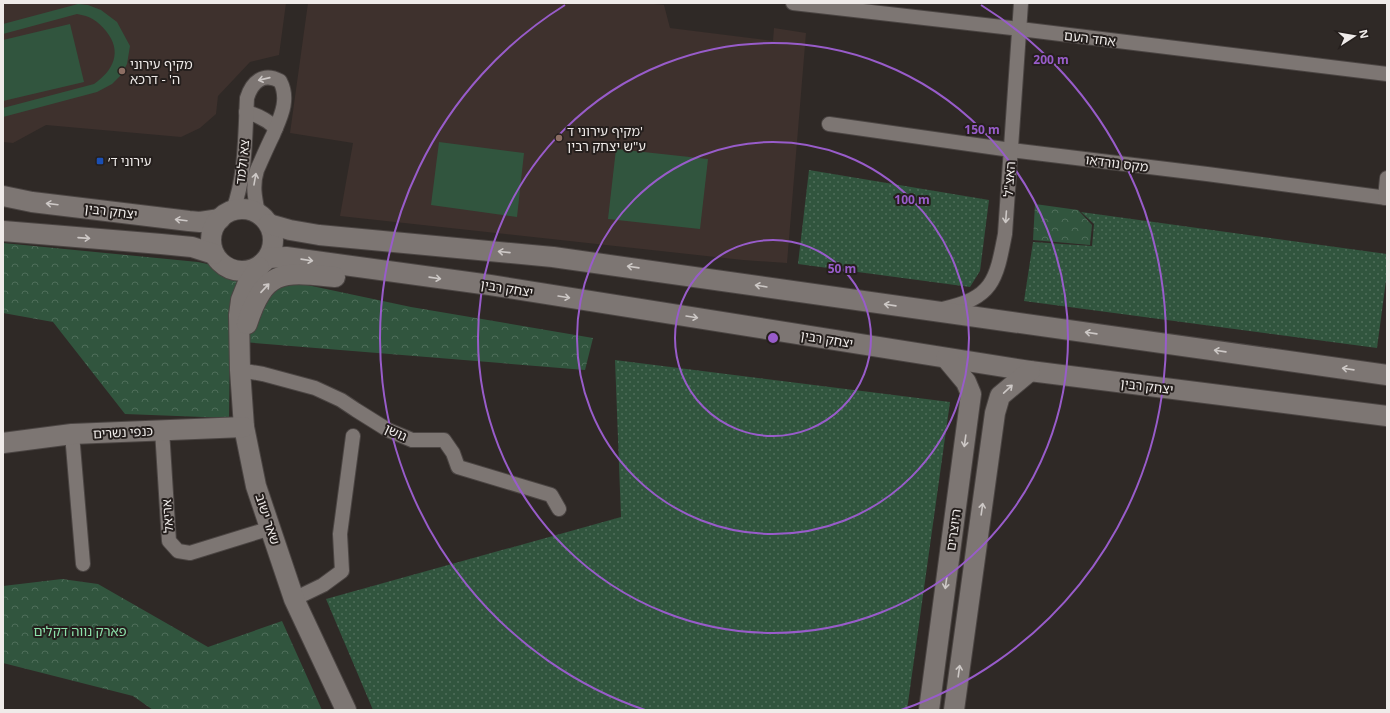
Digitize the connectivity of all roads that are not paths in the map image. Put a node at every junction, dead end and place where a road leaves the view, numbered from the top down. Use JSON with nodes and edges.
{"nodes":[{"id":1,"x":793,"y":3,"type":"edge"},
{"id":2,"x":1022,"y":3,"type":"edge"},
{"id":3,"x":1020,"y":29,"type":"junction"},
{"id":4,"x":1387,"y":74,"type":"edge"},
{"id":5,"x":246,"y":112,"type":"junction"},
{"id":6,"x":829,"y":124,"type":"dead end"},
{"id":7,"x":276,"y":128,"type":"junction"},
{"id":8,"x":1011,"y":150,"type":"junction"},
{"id":9,"x":1387,"y":178,"type":"edge"},
{"id":10,"x":3,"y":196,"type":"edge"},
{"id":11,"x":1386,"y":198,"type":"edge"},
{"id":12,"x":226,"y":214,"type":"junction"},
{"id":13,"x":264,"y":219,"type":"junction"},
{"id":14,"x":3,"y":232,"type":"edge"},
{"id":15,"x":217,"y":258,"type":"junction"},
{"id":16,"x":263,"y":262,"type":"junction"},
{"id":17,"x":412,"y":274,"type":"junction"},
{"id":18,"x":928,"y":310,"type":"junction"},
{"id":19,"x":239,"y":315,"type":"junction"},
{"id":20,"x":240,"y":349,"type":"junction"},
{"id":21,"x":946,"y":358,"type":"junction"},
{"id":22,"x":240,"y":370,"type":"junction"},
{"id":23,"x":1030,"y":372,"type":"junction"},
{"id":24,"x":1387,"y":375,"type":"edge"},
{"id":25,"x":1387,"y":416,"type":"edge"},
{"id":26,"x":244,"y":427,"type":"junction"},
{"id":27,"x":162,"y":430,"type":"junction"},
{"id":28,"x":72,"y":434,"type":"junction"},
{"id":29,"x":353,"y":436,"type":"dead end"},
{"id":30,"x":3,"y":443,"type":"edge"},
{"id":31,"x":558,"y":509,"type":"dead end"},
{"id":32,"x":271,"y":528,"type":"junction"},
{"id":33,"x":83,"y":564,"type":"dead end"},
{"id":34,"x":294,"y":599,"type":"junction"},
{"id":35,"x":346,"y":710,"type":"edge"},
{"id":36,"x":929,"y":710,"type":"edge"},
{"id":37,"x":954,"y":710,"type":"edge"}],
"edges":[{"from":1,"to":3,"type":"street","name":"אחד העם"},
{"from":2,"to":3,"type":"street","name":"האצ\"ל"},
{"from":3,"to":4,"type":"street","name":"אחד העם"},
{"from":3,"to":8,"type":"street","name":"האצ\"ל"},
{"from":5,"to":7,"type":"street"},
{"from":7,"to":5,"type":"street","name":"צא ולמד","one_way":true},
{"from":5,"to":12,"type":"street","name":"צא ולמד"},
{"from":6,"to":8,"type":"street","name":"מקס נורדאו"},
{"from":13,"to":7,"type":"street","name":"צא ולמד","one_way":true},
{"from":8,"to":11,"type":"street","name":"מקס נורדאו"},
{"from":8,"to":18,"type":"street","name":"האצ\"ל","one_way":true},
{"from":9,"to":11,"type":"street","name":"מקס נורדאו"},
{"from":12,"to":10,"type":"main road","name":"יצחק רבין","one_way":true},
{"from":12,"to":13,"type":"main road"},
{"from":12,"to":15,"type":"main road"},
{"from":13,"to":16,"type":"main road"},
{"from":18,"to":13,"type":"main road","one_way":true},
{"from":14,"to":15,"type":"main road","one_way":true},
{"from":15,"to":16,"type":"main road"},
{"from":15,"to":19,"type":"main road","name":"שאר ישוב"},
{"from":16,"to":17,"type":"main road","name":"יצחק רבין","one_way":true},
{"from":16,"to":19,"type":"main road","name":"שאר ישוב"},
{"from":20,"to":17,"type":"main road","one_way":true},
{"from":17,"to":21,"type":"main road","name":"יצחק רבין","one_way":true},
{"from":24,"to":18,"type":"main road","one_way":true},
{"from":19,"to":20,"type":"main road","name":"שאר ישוב"},
{"from":20,"to":22,"type":"main road","name":"שאר ישוב"},
{"from":21,"to":23,"type":"main road","name":"יצחק רבין"},
{"from":21,"to":36,"type":"main road","name":"היוצרים","one_way":true},
{"from":22,"to":26,"type":"main road","name":"שאר ישוב"},
{"from":22,"to":31,"type":"street","name":"גושן"},
{"from":23,"to":25,"type":"main road","name":"יצחק רבין"},
{"from":37,"to":23,"type":"main road","name":"היוצרים","one_way":true},
{"from":26,"to":27,"type":"main road","name":"כנפי נשרים"},
{"from":26,"to":32,"type":"main road","name":"שאר ישוב"},
{"from":27,"to":28,"type":"main road","name":"כנפי נשרים"},
{"from":27,"to":32,"type":"street","name":"אריאל"},
{"from":28,"to":30,"type":"main road","name":"כנפי נשרים"},
{"from":28,"to":33,"type":"street"},
{"from":29,"to":34,"type":"street"},
{"from":32,"to":34,"type":"main road","name":"שאר ישוב"},
{"from":34,"to":35,"type":"main road","name":"שאר ישוב"}]}
